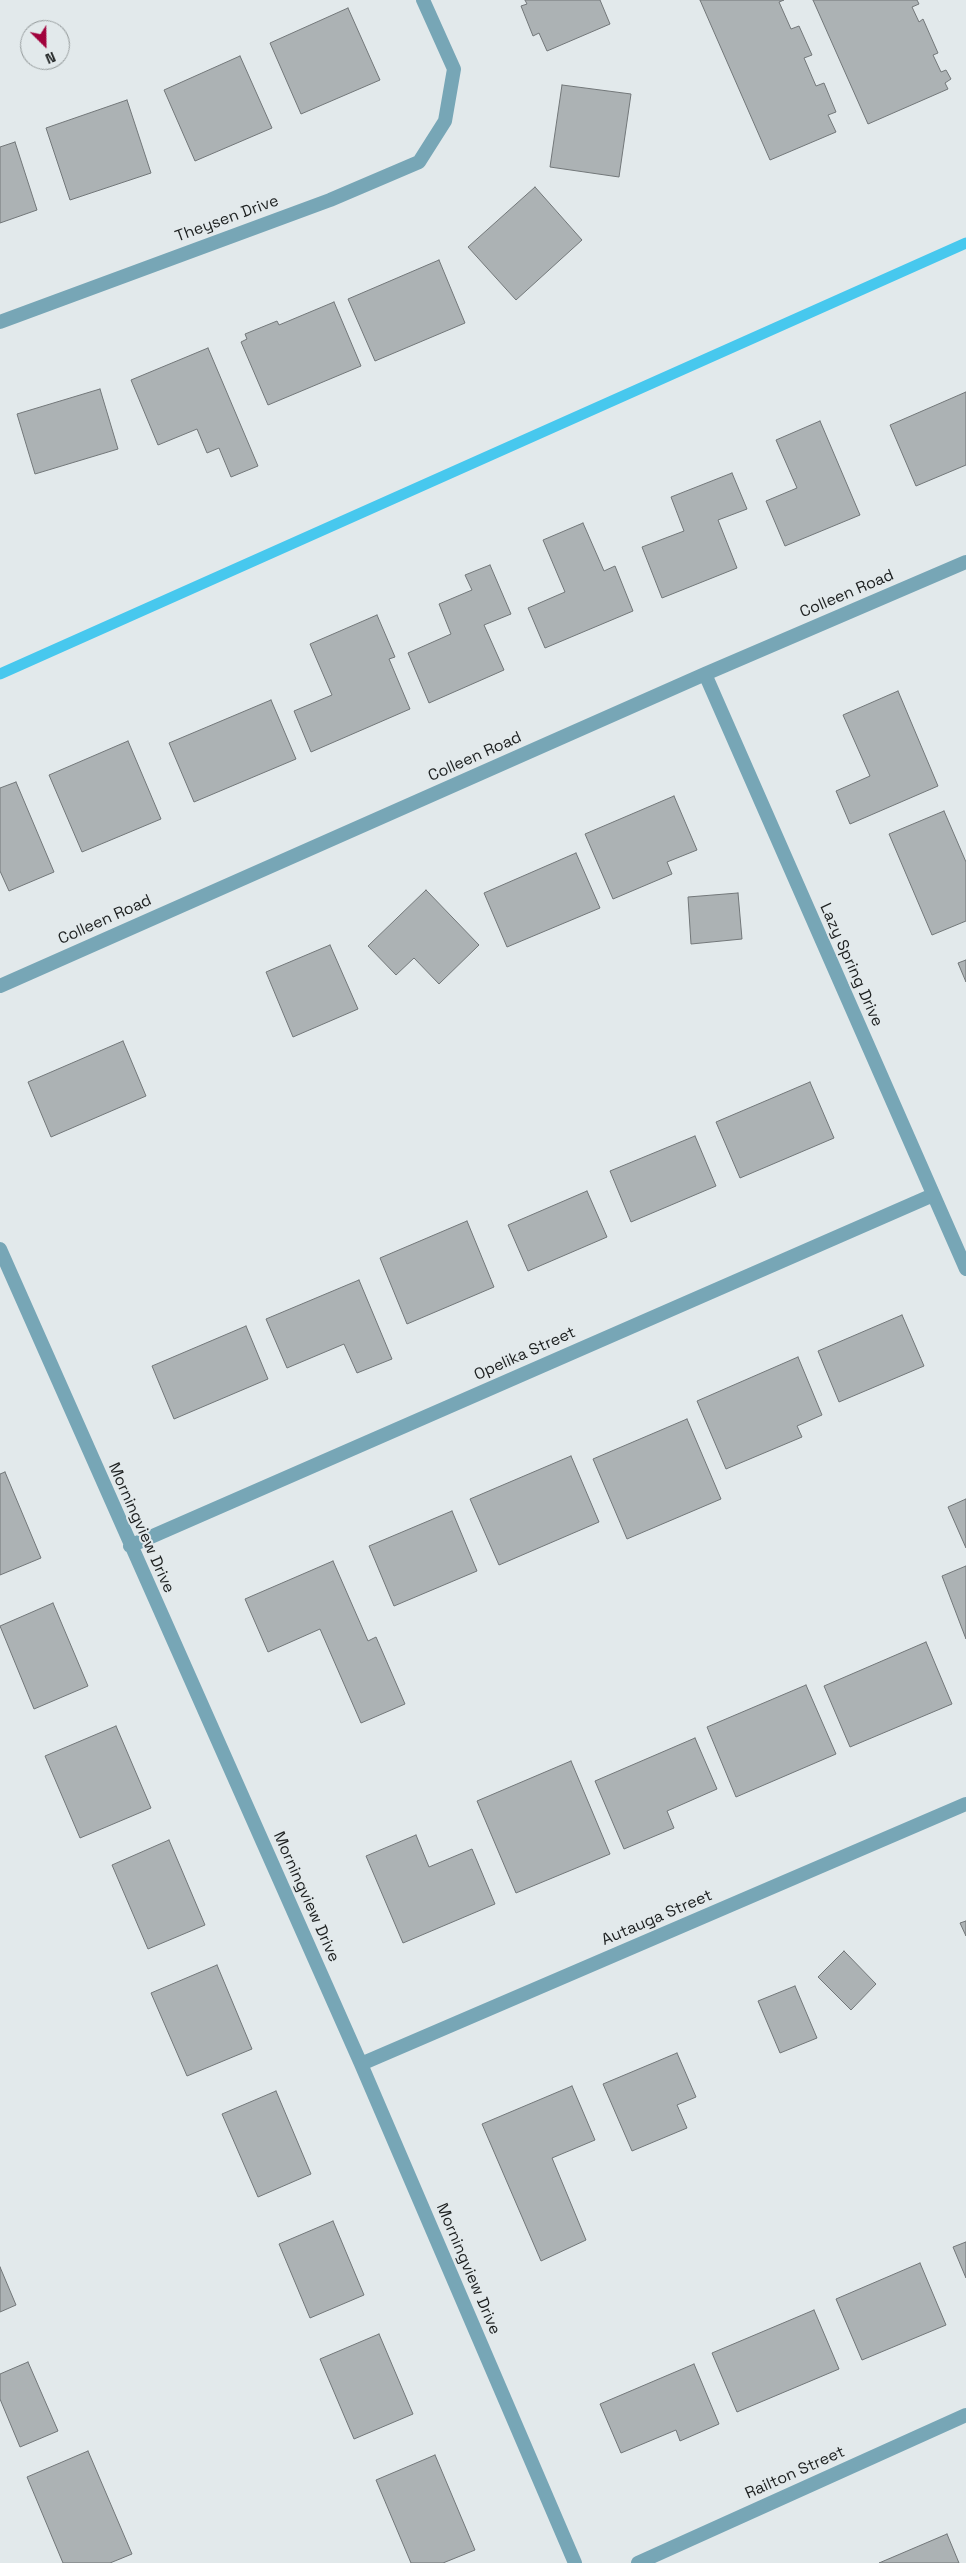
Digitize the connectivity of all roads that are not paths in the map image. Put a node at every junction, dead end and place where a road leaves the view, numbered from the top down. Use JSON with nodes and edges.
{"nodes":[{"id":1,"x":423,"y":0,"type":"edge"},
{"id":2,"x":0,"y":322,"type":"edge"},
{"id":3,"x":966,"y":562,"type":"edge"},
{"id":4,"x":705,"y":674,"type":"junction"},
{"id":5,"x":0,"y":986,"type":"edge"},
{"id":6,"x":933,"y":1195,"type":"junction"},
{"id":7,"x":0,"y":1248,"type":"edge"},
{"id":8,"x":966,"y":1269,"type":"edge"},
{"id":9,"x":130,"y":1546,"type":"junction"},
{"id":10,"x":966,"y":1804,"type":"edge"},
{"id":11,"x":361,"y":2064,"type":"junction"},
{"id":12,"x":966,"y":2415,"type":"edge"},
{"id":13,"x":575,"y":2563,"type":"edge"},
{"id":14,"x":638,"y":2563,"type":"edge"}],
"edges":[{"from":1,"to":2,"type":"street","name":"Theysen Drive"},
{"from":3,"to":4,"type":"street","name":"Colleen Road"},
{"from":4,"to":5,"type":"street","name":"Colleen Road"},
{"from":4,"to":6,"type":"street","name":"Lazy Spring Drive"},
{"from":6,"to":8,"type":"street","name":"Lazy Spring Drive"},
{"from":6,"to":9,"type":"street","name":"Opelika Street"},
{"from":7,"to":9,"type":"street","name":"Morningview Drive"},
{"from":9,"to":11,"type":"street","name":"Morningview Drive"},
{"from":10,"to":11,"type":"street","name":"Autauga Street"},
{"from":11,"to":13,"type":"street","name":"Morningview Drive"},
{"from":12,"to":14,"type":"street","name":"Railton Street"}]}
